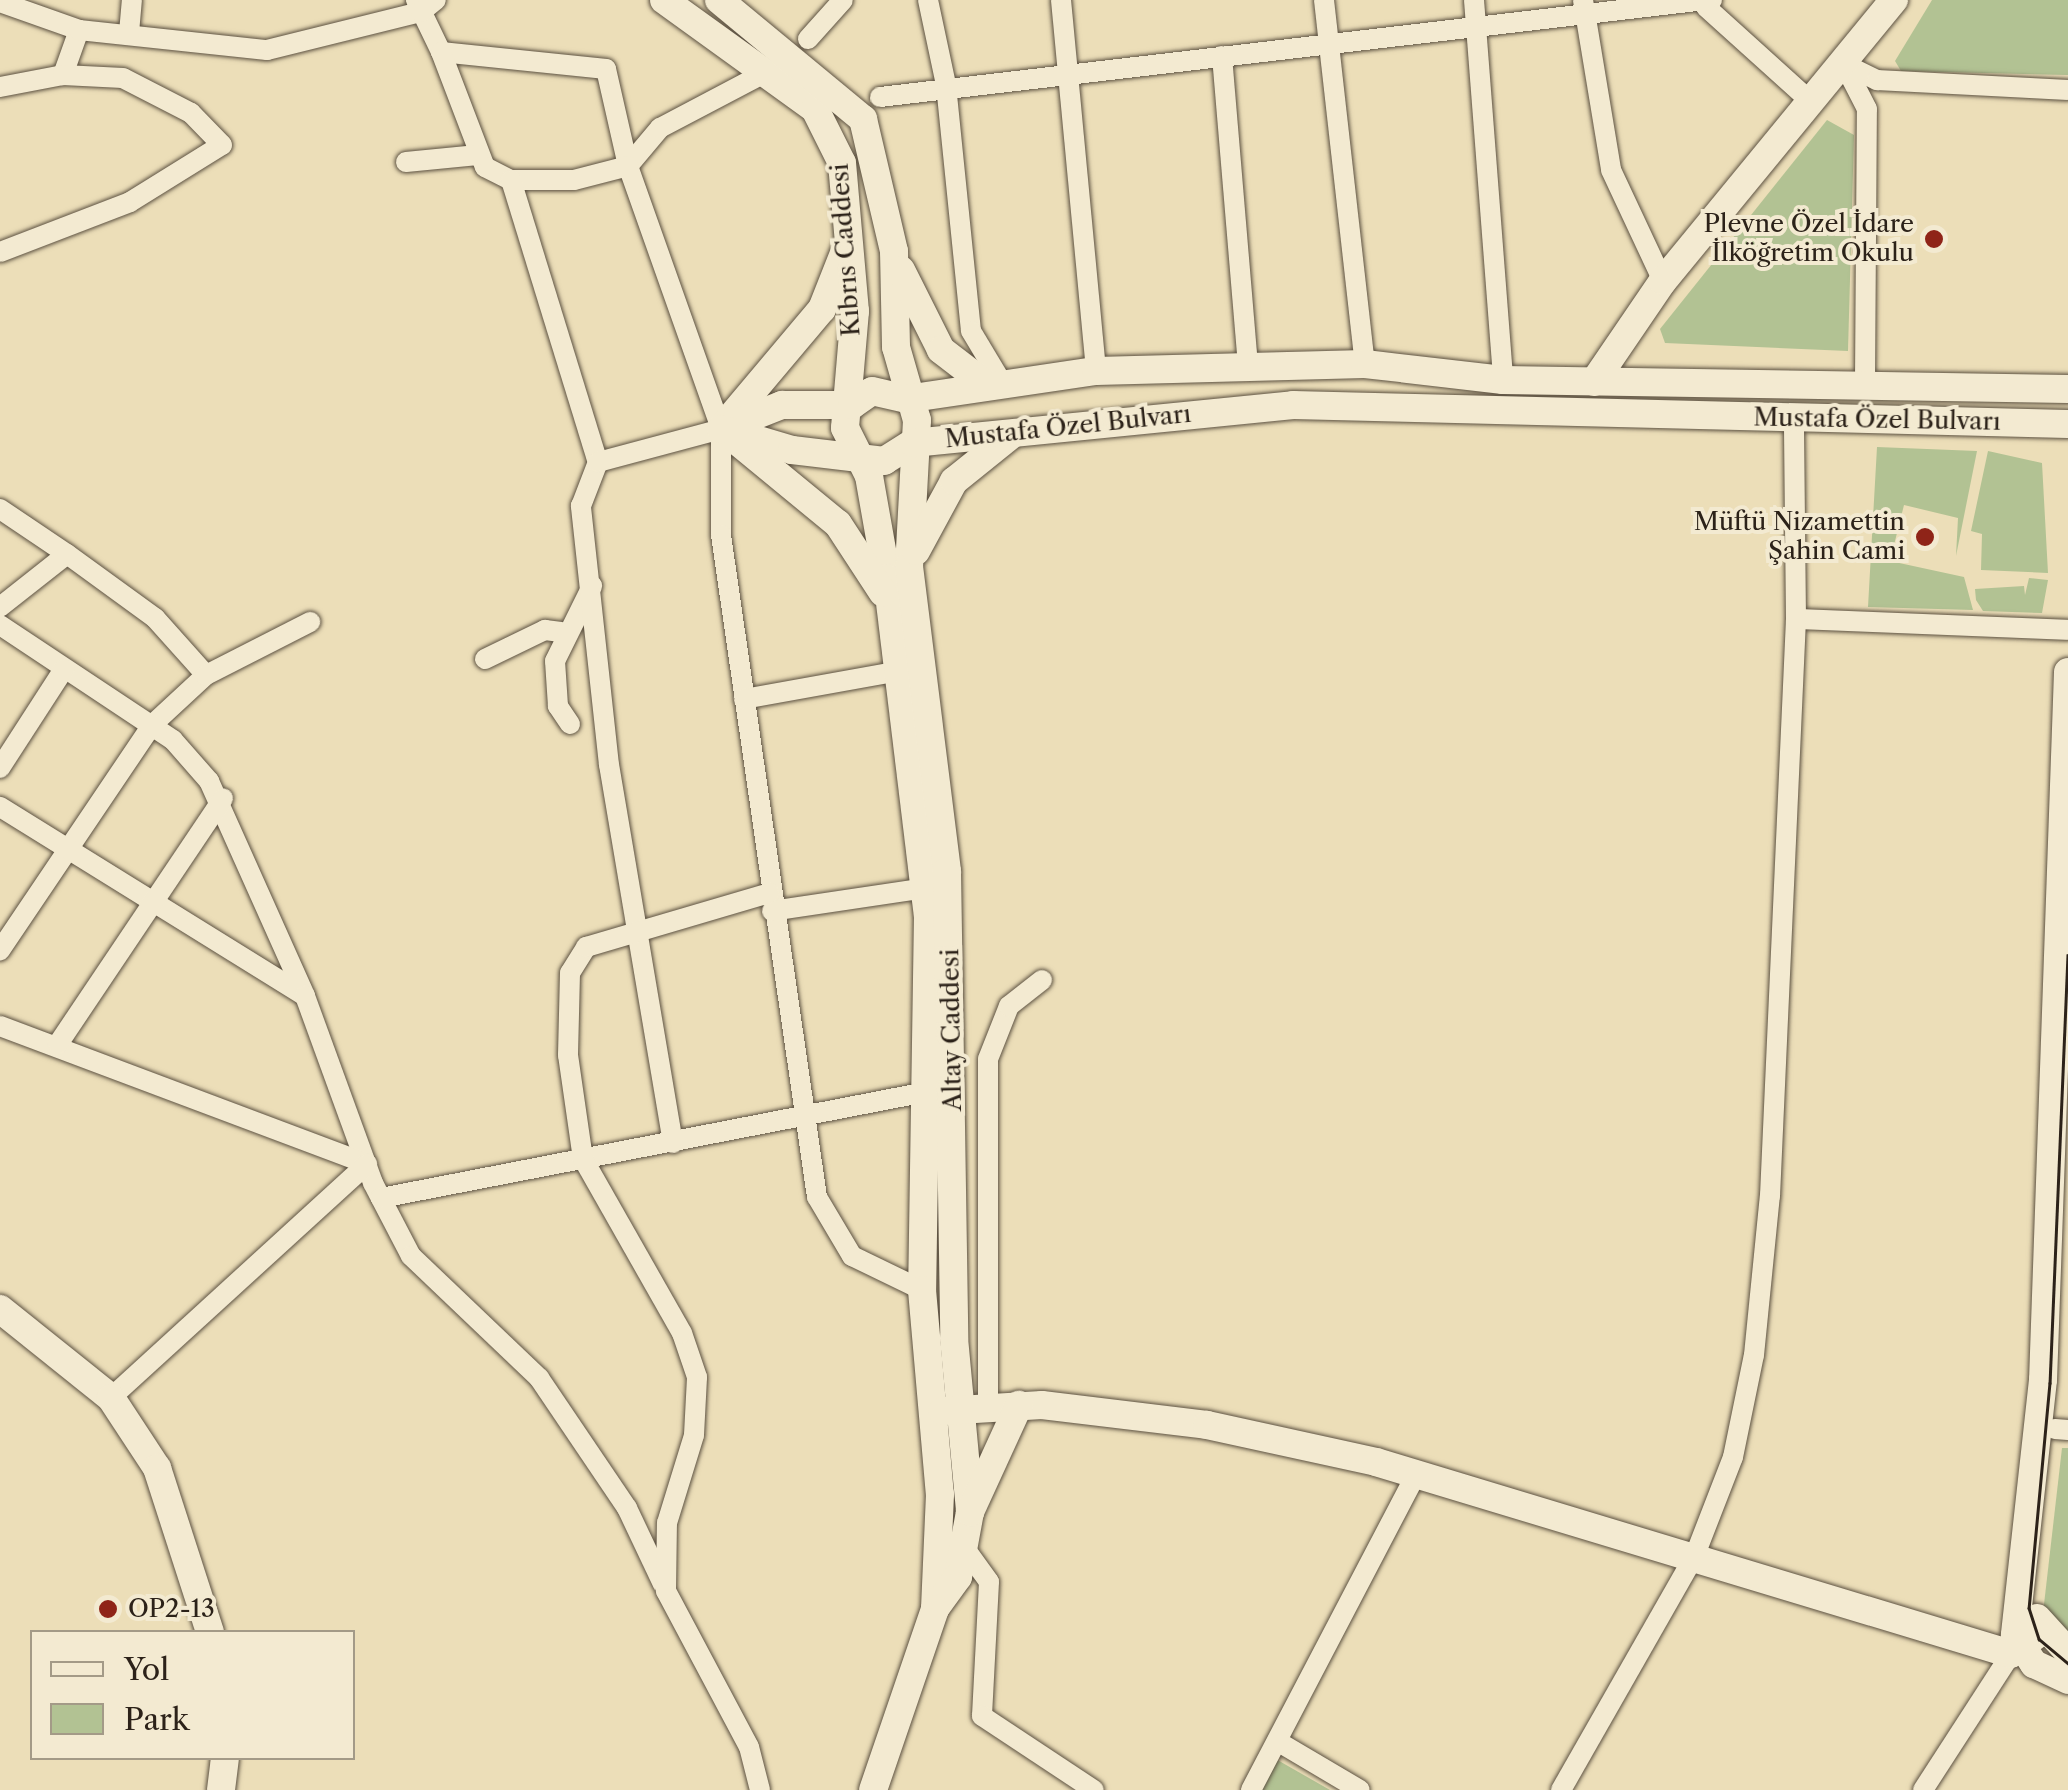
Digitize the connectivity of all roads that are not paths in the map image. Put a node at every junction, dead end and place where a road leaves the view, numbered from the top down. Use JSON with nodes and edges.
{"nodes":[{"id":1,"x":132,"y":0,"type":"edge"},
{"id":2,"x":664,"y":0,"type":"edge"},
{"id":3,"x":718,"y":0,"type":"edge"},
{"id":4,"x":843,"y":0,"type":"edge"},
{"id":5,"x":928,"y":0,"type":"edge"},
{"id":6,"x":1062,"y":0,"type":"edge"},
{"id":7,"x":1324,"y":0,"type":"edge"},
{"id":8,"x":1474,"y":0,"type":"edge"},
{"id":9,"x":1894,"y":0,"type":"edge"},
{"id":10,"x":0,"y":2,"type":"edge"},
{"id":11,"x":1708,"y":2,"type":"edge"},
{"id":12,"x":424,"y":4,"type":"edge"},
{"id":13,"x":1583,"y":5,"type":"edge"},
{"id":14,"x":1476,"y":26,"type":"junction"},
{"id":15,"x":79,"y":30,"type":"junction"},
{"id":16,"x":130,"y":33,"type":"junction"},
{"id":17,"x":808,"y":40,"type":"dead end"},
{"id":18,"x":1326,"y":43,"type":"junction"},
{"id":19,"x":441,"y":52,"type":"junction"},
{"id":20,"x":1222,"y":56,"type":"junction"},
{"id":21,"x":1844,"y":64,"type":"junction"},
{"id":22,"x":766,"y":72,"type":"junction"},
{"id":23,"x":1072,"y":72,"type":"junction"},
{"id":24,"x":63,"y":75,"type":"junction"},
{"id":25,"x":946,"y":85,"type":"junction"},
{"id":26,"x":0,"y":87,"type":"edge"},
{"id":27,"x":2068,"y":90,"type":"edge"},
{"id":28,"x":880,"y":97,"type":"dead end"},
{"id":29,"x":1812,"y":102,"type":"junction"},
{"id":30,"x":478,"y":155,"type":"junction"},
{"id":31,"x":406,"y":162,"type":"dead end"},
{"id":32,"x":628,"y":166,"type":"junction"},
{"id":33,"x":511,"y":180,"type":"junction"},
{"id":34,"x":850,"y":240,"type":"junction"},
{"id":35,"x":894,"y":251,"type":"junction"},
{"id":36,"x":0,"y":252,"type":"edge"},
{"id":37,"x":1663,"y":281,"type":"junction"},
{"id":38,"x":1365,"y":364,"type":"junction"},
{"id":39,"x":1248,"y":367,"type":"junction"},
{"id":40,"x":1096,"y":370,"type":"junction"},
{"id":41,"x":1503,"y":380,"type":"junction"},
{"id":42,"x":1866,"y":381,"type":"junction"},
{"id":43,"x":992,"y":382,"type":"junction"},
{"id":44,"x":1594,"y":382,"type":"junction"},
{"id":45,"x":2068,"y":388,"type":"edge"},
{"id":46,"x":906,"y":399,"type":"junction"},
{"id":47,"x":852,"y":404,"type":"junction"},
{"id":48,"x":1794,"y":418,"type":"junction"},
{"id":49,"x":2068,"y":424,"type":"edge"},
{"id":50,"x":721,"y":429,"type":"junction"},
{"id":51,"x":1016,"y":432,"type":"junction"},
{"id":52,"x":913,"y":443,"type":"junction"},
{"id":53,"x":863,"y":456,"type":"junction"},
{"id":54,"x":598,"y":462,"type":"junction"},
{"id":55,"x":0,"y":510,"type":"edge"},
{"id":56,"x":66,"y":554,"type":"junction"},
{"id":57,"x":910,"y":566,"type":"junction"},
{"id":58,"x":592,"y":586,"type":"junction"},
{"id":59,"x":890,"y":604,"type":"junction"},
{"id":60,"x":0,"y":607,"type":"edge"},
{"id":61,"x":1796,"y":620,"type":"junction"},
{"id":62,"x":310,"y":622,"type":"dead end"},
{"id":63,"x":0,"y":625,"type":"edge"},
{"id":64,"x":2068,"y":630,"type":"edge"},
{"id":65,"x":562,"y":632,"type":"junction"},
{"id":66,"x":485,"y":659,"type":"dead end"},
{"id":67,"x":64,"y":669,"type":"junction"},
{"id":68,"x":899,"y":671,"type":"junction"},
{"id":69,"x":2068,"y":672,"type":"edge"},
{"id":70,"x":206,"y":676,"type":"junction"},
{"id":71,"x":744,"y":699,"type":"junction"},
{"id":72,"x":570,"y":724,"type":"dead end"},
{"id":73,"x":152,"y":725,"type":"junction"},
{"id":74,"x":0,"y":768,"type":"edge"},
{"id":75,"x":223,"y":798,"type":"junction"},
{"id":76,"x":0,"y":807,"type":"edge"},
{"id":77,"x":70,"y":851,"type":"junction"},
{"id":78,"x":925,"y":888,"type":"junction"},
{"id":79,"x":770,"y":902,"type":"junction"},
{"id":80,"x":156,"y":906,"type":"junction"},
{"id":81,"x":636,"y":927,"type":"junction"},
{"id":82,"x":0,"y":950,"type":"edge"},
{"id":83,"x":1042,"y":980,"type":"dead end"},
{"id":84,"x":305,"y":996,"type":"junction"},
{"id":85,"x":0,"y":1026,"type":"edge"},
{"id":86,"x":58,"y":1044,"type":"junction"},
{"id":87,"x":931,"y":1091,"type":"junction"},
{"id":88,"x":798,"y":1118,"type":"junction"},
{"id":89,"x":673,"y":1143,"type":"junction"},
{"id":90,"x":2068,"y":1154,"type":"edge"},
{"id":91,"x":583,"y":1159,"type":"junction"},
{"id":92,"x":366,"y":1164,"type":"junction"},
{"id":93,"x":381,"y":1198,"type":"junction"},
{"id":94,"x":922,"y":1290,"type":"junction"},
{"id":95,"x":0,"y":1309,"type":"edge"},
{"id":96,"x":111,"y":1398,"type":"junction"},
{"id":97,"x":1019,"y":1405,"type":"junction"},
{"id":98,"x":974,"y":1407,"type":"junction"},
{"id":99,"x":926,"y":1413,"type":"junction"},
{"id":100,"x":2062,"y":1430,"type":"edge"},
{"id":101,"x":1416,"y":1474,"type":"junction"},
{"id":102,"x":970,"y":1512,"type":"junction"},
{"id":103,"x":966,"y":1550,"type":"junction"},
{"id":104,"x":1695,"y":1555,"type":"junction"},
{"id":105,"x":666,"y":1590,"type":"junction"},
{"id":106,"x":935,"y":1609,"type":"junction"},
{"id":107,"x":209,"y":1630,"type":"edge"},
{"id":108,"x":2026,"y":1645,"type":"junction"},
{"id":109,"x":2068,"y":1652,"type":"edge"},
{"id":110,"x":2068,"y":1680,"type":"edge"},
{"id":111,"x":1277,"y":1741,"type":"junction"},
{"id":112,"x":225,"y":1760,"type":"edge"},
{"id":113,"x":221,"y":1790,"type":"edge"},
{"id":114,"x":760,"y":1790,"type":"edge"},
{"id":115,"x":873,"y":1790,"type":"edge"},
{"id":116,"x":1094,"y":1790,"type":"edge"},
{"id":117,"x":1252,"y":1790,"type":"edge"},
{"id":118,"x":1360,"y":1790,"type":"edge"},
{"id":119,"x":1561,"y":1790,"type":"edge"},
{"id":120,"x":1924,"y":1790,"type":"edge"}],
"edges":[{"from":1,"to":16,"type":"street"},
{"from":2,"to":22,"type":"main road","name":"Kıbrıs Caddesi"},
{"from":3,"to":35,"type":"main road","name":"Kıbrıs Caddesi"},
{"from":4,"to":17,"type":"street"},
{"from":5,"to":25,"type":"street"},
{"from":6,"to":23,"type":"street"},
{"from":7,"to":18,"type":"street"},
{"from":8,"to":14,"type":"street"},
{"from":9,"to":21,"type":"main road"},
{"from":10,"to":15,"type":"street"},
{"from":11,"to":13,"type":"street"},
{"from":11,"to":29,"type":"street"},
{"from":12,"to":16,"type":"street"},
{"from":12,"to":19,"type":"street"},
{"from":13,"to":14,"type":"street"},
{"from":13,"to":37,"type":"street"},
{"from":14,"to":18,"type":"street"},
{"from":14,"to":41,"type":"street"},
{"from":15,"to":16,"type":"street"},
{"from":15,"to":24,"type":"street"},
{"from":18,"to":20,"type":"street"},
{"from":18,"to":38,"type":"street"},
{"from":19,"to":30,"type":"street"},
{"from":19,"to":32,"type":"street"},
{"from":20,"to":23,"type":"street"},
{"from":20,"to":39,"type":"street"},
{"from":21,"to":27,"type":"street"},
{"from":21,"to":29,"type":"main road"},
{"from":21,"to":42,"type":"street"},
{"from":22,"to":32,"type":"street"},
{"from":22,"to":34,"type":"main road","name":"Kıbrıs Caddesi"},
{"from":23,"to":25,"type":"street"},
{"from":23,"to":40,"type":"street"},
{"from":24,"to":26,"type":"street"},
{"from":24,"to":36,"type":"street"},
{"from":25,"to":28,"type":"street"},
{"from":25,"to":43,"type":"street"},
{"from":29,"to":37,"type":"main road"},
{"from":30,"to":31,"type":"street"},
{"from":30,"to":33,"type":"street"},
{"from":32,"to":33,"type":"street"},
{"from":32,"to":50,"type":"street"},
{"from":33,"to":54,"type":"street"},
{"from":34,"to":47,"type":"main road","name":"Kıbrıs Caddesi"},
{"from":34,"to":50,"type":"main road"},
{"from":35,"to":43,"type":"main road"},
{"from":35,"to":46,"type":"main road","name":"Kıbrıs Caddesi"},
{"from":37,"to":44,"type":"main road"},
{"from":38,"to":39,"type":"main road","name":"Mustafa Özel Bulvarı"},
{"from":38,"to":41,"type":"main road","name":"Mustafa Özel Bulvarı"},
{"from":39,"to":40,"type":"main road","name":"Mustafa Özel Bulvarı"},
{"from":40,"to":43,"type":"main road","name":"Mustafa Özel Bulvarı"},
{"from":41,"to":44,"type":"main road","name":"Mustafa Özel Bulvarı"},
{"from":42,"to":44,"type":"main road","name":"Mustafa Özel Bulvarı"},
{"from":42,"to":45,"type":"main road","name":"Mustafa Özel Bulvarı"},
{"from":43,"to":46,"type":"main road","name":"Mustafa Özel Bulvarı"},
{"from":46,"to":47,"type":"main road","name":"Mustafa Özel Bulvarı"},
{"from":46,"to":52,"type":"main road"},
{"from":47,"to":50,"type":"main road","name":"Mustafa Özel Bulvarı"},
{"from":47,"to":53,"type":"main road"},
{"from":48,"to":49,"type":"main road","name":"Mustafa Özel Bulvarı"},
{"from":48,"to":51,"type":"main road","name":"Mustafa Özel Bulvarı"},
{"from":48,"to":61,"type":"street"},
{"from":50,"to":53,"type":"main road","name":"Mustafa Özel Bulvarı"},
{"from":50,"to":54,"type":"street"},
{"from":50,"to":59,"type":"main road"},
{"from":50,"to":71,"type":"street"},
{"from":51,"to":52,"type":"main road","name":"Mustafa Özel Bulvarı"},
{"from":51,"to":57,"type":"main road"},
{"from":52,"to":53,"type":"main road","name":"Mustafa Özel Bulvarı"},
{"from":52,"to":57,"type":"main road","name":"Altay Caddesi"},
{"from":53,"to":59,"type":"main road","name":"Altay Caddesi"},
{"from":54,"to":58,"type":"street"},
{"from":55,"to":56,"type":"street"},
{"from":56,"to":60,"type":"street"},
{"from":56,"to":70,"type":"street"},
{"from":57,"to":98,"type":"main road","name":"Altay Caddesi"},
{"from":58,"to":65,"type":"street"},
{"from":58,"to":81,"type":"street"},
{"from":59,"to":68,"type":"main road","name":"Altay Caddesi"},
{"from":61,"to":64,"type":"street"},
{"from":61,"to":104,"type":"street"},
{"from":62,"to":70,"type":"street"},
{"from":63,"to":67,"type":"street"},
{"from":65,"to":66,"type":"street"},
{"from":65,"to":72,"type":"street"},
{"from":67,"to":73,"type":"street"},
{"from":67,"to":74,"type":"street"},
{"from":68,"to":71,"type":"street"},
{"from":68,"to":78,"type":"main road","name":"Altay Caddesi"},
{"from":69,"to":108,"type":"main road"},
{"from":70,"to":73,"type":"street"},
{"from":71,"to":79,"type":"street"},
{"from":73,"to":75,"type":"street"},
{"from":73,"to":77,"type":"street"},
{"from":75,"to":80,"type":"street"},
{"from":75,"to":84,"type":"street"},
{"from":76,"to":77,"type":"street"},
{"from":77,"to":80,"type":"street"},
{"from":77,"to":82,"type":"street"},
{"from":78,"to":79,"type":"street"},
{"from":78,"to":87,"type":"main road","name":"Altay Caddesi"},
{"from":79,"to":81,"type":"street"},
{"from":79,"to":88,"type":"street"},
{"from":80,"to":84,"type":"street"},
{"from":80,"to":86,"type":"street"},
{"from":81,"to":89,"type":"street"},
{"from":81,"to":91,"type":"street"},
{"from":83,"to":98,"type":"street"},
{"from":84,"to":92,"type":"street"},
{"from":85,"to":86,"type":"street"},
{"from":86,"to":92,"type":"street"},
{"from":87,"to":88,"type":"street"},
{"from":87,"to":94,"type":"main road","name":"Altay Caddesi"},
{"from":88,"to":89,"type":"street"},
{"from":88,"to":94,"type":"street"},
{"from":89,"to":91,"type":"street"},
{"from":90,"to":100,"type":"main road"},
{"from":91,"to":93,"type":"street"},
{"from":91,"to":105,"type":"street"},
{"from":92,"to":93,"type":"street"},
{"from":92,"to":96,"type":"street"},
{"from":93,"to":105,"type":"street"},
{"from":94,"to":99,"type":"main road","name":"Altay Caddesi"},
{"from":95,"to":96,"type":"main road"},
{"from":96,"to":107,"type":"main road"},
{"from":97,"to":98,"type":"main road"},
{"from":97,"to":101,"type":"main road"},
{"from":97,"to":102,"type":"main road"},
{"from":98,"to":99,"type":"main road"},
{"from":98,"to":102,"type":"main road","name":"Altay Caddesi"},
{"from":99,"to":106,"type":"main road","name":"Altay Caddesi"},
{"from":100,"to":108,"type":"main road"},
{"from":101,"to":104,"type":"main road"},
{"from":101,"to":111,"type":"street"},
{"from":102,"to":103,"type":"main road","name":"Altay Caddesi"},
{"from":103,"to":106,"type":"main road","name":"Altay Caddesi"},
{"from":103,"to":116,"type":"street"},
{"from":104,"to":108,"type":"main road"},
{"from":104,"to":119,"type":"street"},
{"from":105,"to":114,"type":"street"},
{"from":106,"to":115,"type":"main road","name":"Altay Caddesi"},
{"from":108,"to":109,"type":"main road"},
{"from":108,"to":110,"type":"main road"},
{"from":108,"to":120,"type":"street"},
{"from":111,"to":117,"type":"street"},
{"from":111,"to":118,"type":"street"},
{"from":112,"to":113,"type":"main road"}]}
